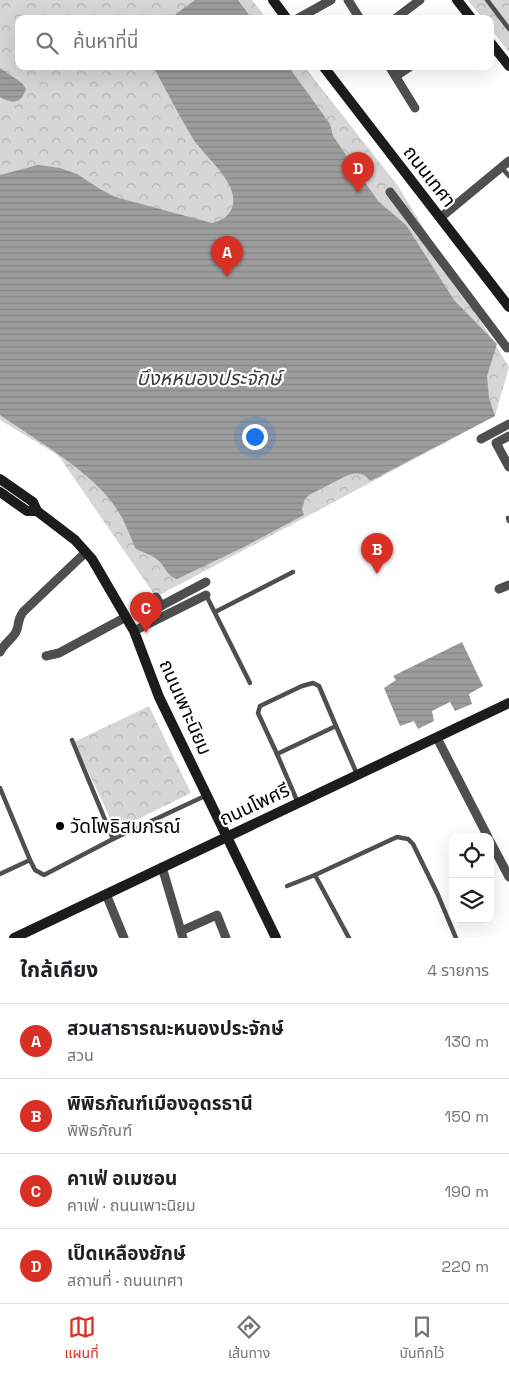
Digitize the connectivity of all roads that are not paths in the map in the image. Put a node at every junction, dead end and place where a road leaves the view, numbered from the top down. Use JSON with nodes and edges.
{"nodes":[{"id":1,"x":273,"y":0,"type":"edge"},
{"id":2,"x":331,"y":0,"type":"edge"},
{"id":3,"x":348,"y":0,"type":"edge"},
{"id":4,"x":420,"y":0,"type":"edge"},
{"id":5,"x":457,"y":0,"type":"edge"},
{"id":6,"x":487,"y":0,"type":"edge"},
{"id":7,"x":284,"y":15,"type":"edge"},
{"id":8,"x":304,"y":15,"type":"edge"},
{"id":9,"x":357,"y":15,"type":"edge"},
{"id":10,"x":400,"y":15,"type":"edge"},
{"id":11,"x":469,"y":15,"type":"edge"},
{"id":12,"x":509,"y":29,"type":"edge"},
{"id":13,"x":494,"y":47,"type":"edge"},
{"id":14,"x":509,"y":66,"type":"edge"},
{"id":15,"x":326,"y":70,"type":"edge"},
{"id":16,"x":392,"y":70,"type":"edge"},
{"id":17,"x":405,"y":70,"type":"edge"},
{"id":18,"x":396,"y":76,"type":"junction"},
{"id":19,"x":415,"y":108,"type":"dead end"},
{"id":20,"x":509,"y":161,"type":"edge"},
{"id":21,"x":502,"y":168,"type":"junction"},
{"id":22,"x":509,"y":176,"type":"edge"},
{"id":23,"x":390,"y":192,"type":"dead end"},
{"id":24,"x":440,"y":218,"type":"junction"},
{"id":25,"x":509,"y":307,"type":"edge"},
{"id":26,"x":507,"y":348,"type":"dead end"},
{"id":27,"x":509,"y":424,"type":"edge"},
{"id":28,"x":509,"y":436,"type":"edge"},
{"id":29,"x":481,"y":439,"type":"dead end"},
{"id":30,"x":509,"y":467,"type":"edge"},
{"id":31,"x":0,"y":479,"type":"edge"},
{"id":32,"x":0,"y":492,"type":"edge"},
{"id":33,"x":37,"y":511,"type":"junction"},
{"id":34,"x":86,"y":552,"type":"junction"},
{"id":35,"x":293,"y":572,"type":"dead end"},
{"id":36,"x":206,"y":582,"type":"dead end"},
{"id":37,"x":509,"y":585,"type":"edge"},
{"id":38,"x":499,"y":589,"type":"dead end"},
{"id":39,"x":206,"y":594,"type":"joint"},
{"id":40,"x":156,"y":597,"type":"dead end"},
{"id":41,"x":215,"y":612,"type":"junction"},
{"id":42,"x":126,"y":617,"type":"junction"},
{"id":43,"x":134,"y":631,"type":"junction"},
{"id":44,"x":0,"y":652,"type":"edge"},
{"id":45,"x":46,"y":656,"type":"dead end"},
{"id":46,"x":250,"y":684,"type":"dead end"},
{"id":47,"x":508,"y":707,"type":"edge"},
{"id":48,"x":336,"y":726,"type":"junction"},
{"id":49,"x":437,"y":738,"type":"junction"},
{"id":50,"x":72,"y":740,"type":"dead end"},
{"id":51,"x":276,"y":754,"type":"junction"},
{"id":52,"x":358,"y":775,"type":"junction"},
{"id":53,"x":0,"y":788,"type":"edge"},
{"id":54,"x":206,"y":795,"type":"junction"},
{"id":55,"x":298,"y":803,"type":"junction"},
{"id":56,"x":486,"y":833,"type":"edge"},
{"id":57,"x":226,"y":836,"type":"junction"},
{"id":58,"x":113,"y":839,"type":"junction"},
{"id":59,"x":494,"y":849,"type":"edge"},
{"id":60,"x":30,"y":860,"type":"junction"},
{"id":61,"x":162,"y":867,"type":"junction"},
{"id":62,"x":0,"y":874,"type":"edge"},
{"id":63,"x":316,"y":875,"type":"junction"},
{"id":64,"x":509,"y":877,"type":"edge"},
{"id":65,"x":287,"y":886,"type":"dead end"},
{"id":66,"x":106,"y":894,"type":"junction"},
{"id":67,"x":182,"y":934,"type":"edge"},
{"id":68,"x":14,"y":938,"type":"edge"},
{"id":69,"x":124,"y":938,"type":"edge"},
{"id":70,"x":226,"y":938,"type":"edge"},
{"id":71,"x":276,"y":938,"type":"edge"},
{"id":72,"x":349,"y":938,"type":"edge"},
{"id":73,"x":456,"y":938,"type":"edge"}],
"edges":[{"from":1,"to":7,"type":"street"},
{"from":2,"to":8,"type":"street"},
{"from":3,"to":9,"type":"street"},
{"from":4,"to":10,"type":"street"},
{"from":5,"to":11,"type":"street"},
{"from":6,"to":12,"type":"lane"},
{"from":13,"to":14,"type":"street"},
{"from":15,"to":24,"type":"street","name":"ถนนเทศา"},
{"from":16,"to":18,"type":"street"},
{"from":17,"to":18,"type":"street"},
{"from":18,"to":19,"type":"street"},
{"from":20,"to":21,"type":"street"},
{"from":21,"to":22,"type":"lane"},
{"from":21,"to":24,"type":"street"},
{"from":23,"to":26,"type":"street"},
{"from":24,"to":25,"type":"street","name":"ถนนเทศา"},
{"from":27,"to":29,"type":"street"},
{"from":28,"to":30,"type":"street"},
{"from":31,"to":33,"type":"street","name":"ถนนเพาะนิยม"},
{"from":32,"to":33,"type":"street","name":"ถนนเพาะนิยม"},
{"from":33,"to":34,"type":"street","name":"ถนนเพาะนิยม"},
{"from":34,"to":42,"type":"street","name":"ถนนเพาะนิยม"},
{"from":34,"to":44,"type":"street"},
{"from":35,"to":41,"type":"lane"},
{"from":36,"to":40,"type":"street"},
{"from":37,"to":38,"type":"street"},
{"from":39,"to":41,"type":"lane"},
{"from":39,"to":43,"type":"street"},
{"from":41,"to":46,"type":"lane"},
{"from":42,"to":43,"type":"street","name":"ถนนเพาะนิยม"},
{"from":42,"to":45,"type":"street"},
{"from":43,"to":54,"type":"street","name":"ถนนเพาะนิยม"},
{"from":47,"to":49,"type":"street","name":"ถนนโพศรี"},
{"from":48,"to":51,"type":"lane"},
{"from":48,"to":51,"type":"lane"},
{"from":48,"to":52,"type":"lane"},
{"from":49,"to":52,"type":"street","name":"ถนนโพศรี"},
{"from":49,"to":56,"type":"street"},
{"from":50,"to":58,"type":"lane"},
{"from":51,"to":55,"type":"lane"},
{"from":52,"to":55,"type":"street","name":"ถนนโพศรี"},
{"from":53,"to":60,"type":"lane"},
{"from":54,"to":57,"type":"street","name":"ถนนเพาะนิยม"},
{"from":54,"to":58,"type":"lane"},
{"from":55,"to":57,"type":"street","name":"ถนนโพศรี"},
{"from":57,"to":61,"type":"street","name":"ถนนโพศรี"},
{"from":57,"to":71,"type":"street","name":"ถนนเพาะนิยม"},
{"from":58,"to":60,"type":"lane"},
{"from":59,"to":64,"type":"street"},
{"from":60,"to":62,"type":"lane"},
{"from":61,"to":66,"type":"street","name":"ถนนโพศรี"},
{"from":61,"to":67,"type":"street"},
{"from":63,"to":65,"type":"lane"},
{"from":63,"to":72,"type":"lane"},
{"from":63,"to":73,"type":"lane"},
{"from":66,"to":68,"type":"street","name":"ถนนโพศรี"},
{"from":66,"to":69,"type":"street"},
{"from":67,"to":70,"type":"street"}]}
